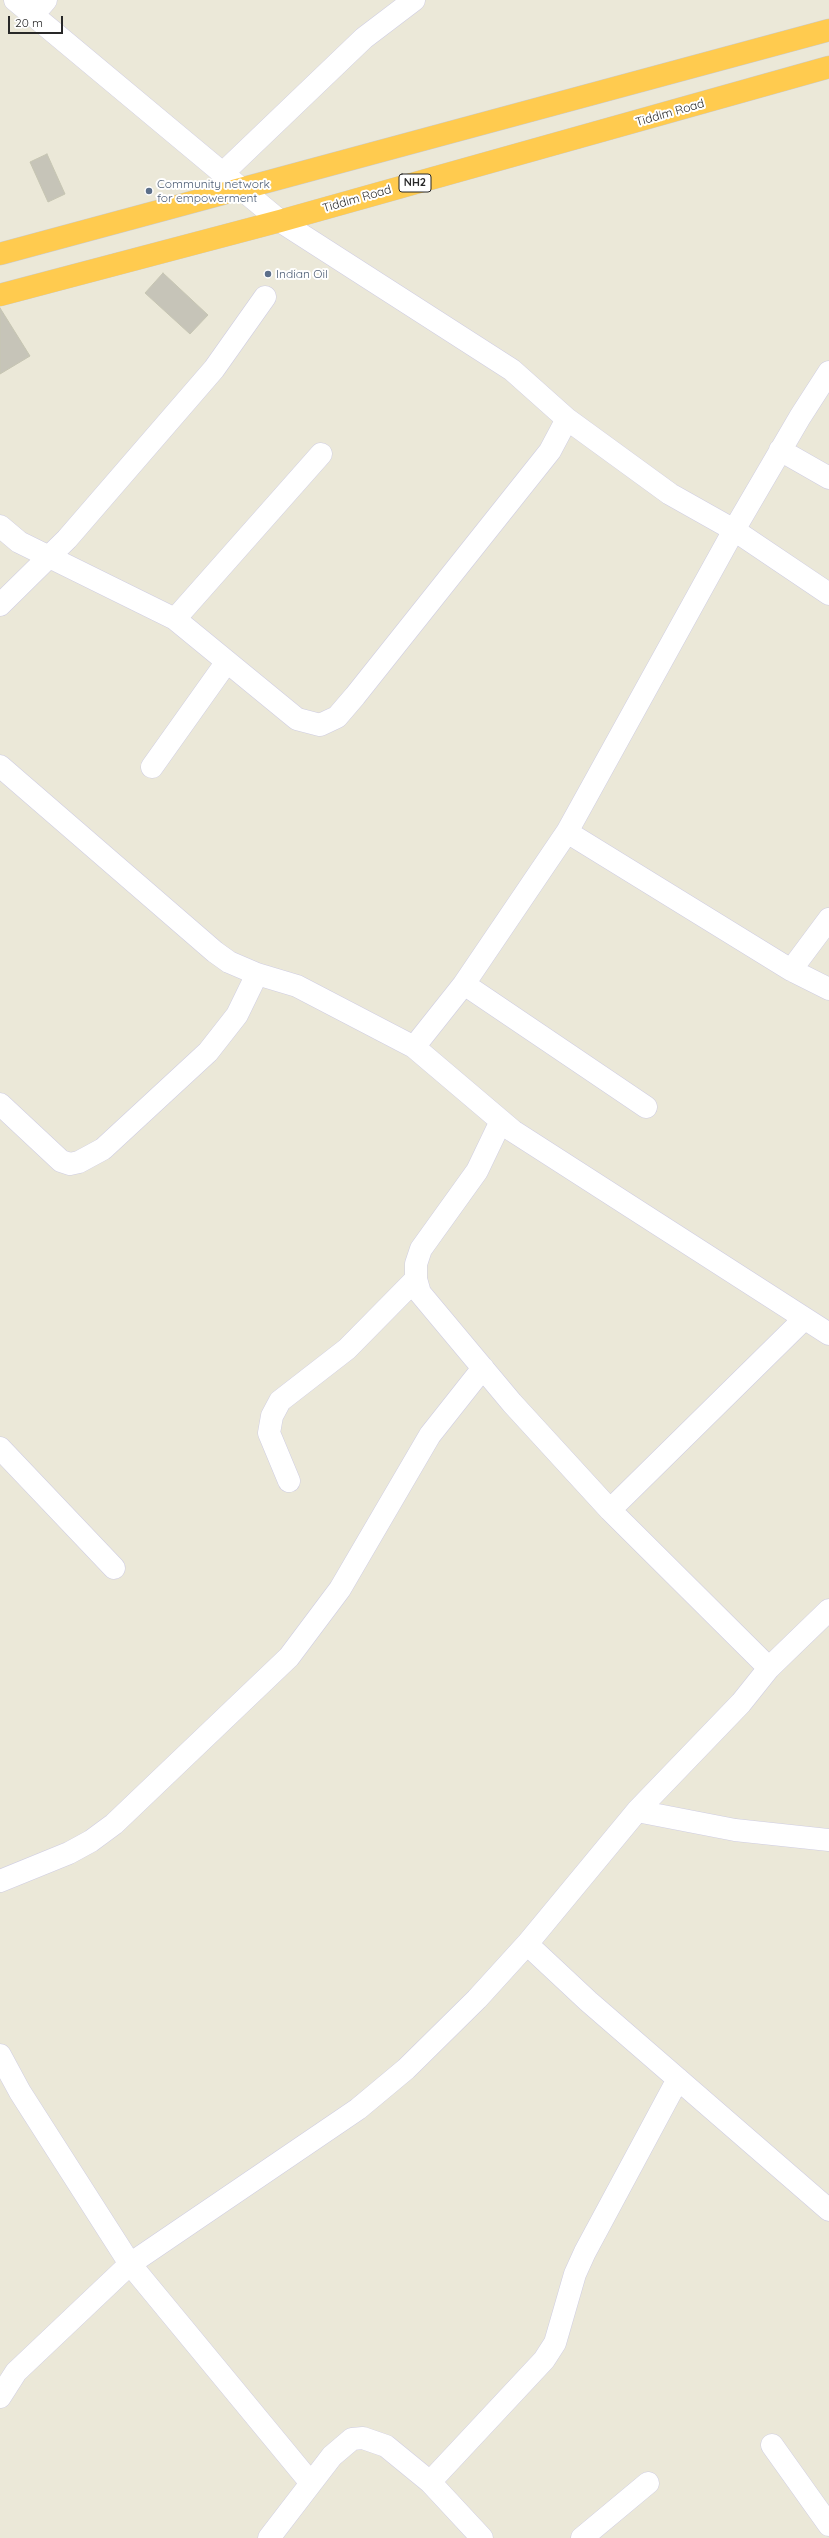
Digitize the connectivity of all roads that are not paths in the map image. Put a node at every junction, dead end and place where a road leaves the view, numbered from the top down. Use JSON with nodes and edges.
{"nodes":[{"id":1,"x":15,"y":0,"type":"edge"},
{"id":2,"x":414,"y":0,"type":"edge"},
{"id":3,"x":40,"y":8,"type":"edge"},
{"id":4,"x":829,"y":30,"type":"edge"},
{"id":5,"x":829,"y":66,"type":"edge"},
{"id":6,"x":223,"y":173,"type":"junction"},
{"id":7,"x":242,"y":189,"type":"junction"},
{"id":8,"x":280,"y":221,"type":"junction"},
{"id":9,"x":0,"y":254,"type":"edge"},
{"id":10,"x":0,"y":295,"type":"edge"},
{"id":11,"x":265,"y":297,"type":"dead end"},
{"id":12,"x":829,"y":372,"type":"edge"},
{"id":13,"x":568,"y":419,"type":"junction"},
{"id":14,"x":780,"y":450,"type":"junction"},
{"id":15,"x":321,"y":454,"type":"dead end"},
{"id":16,"x":829,"y":478,"type":"edge"},
{"id":17,"x":0,"y":526,"type":"edge"},
{"id":18,"x":734,"y":530,"type":"junction"},
{"id":19,"x":49,"y":558,"type":"junction"},
{"id":20,"x":829,"y":594,"type":"edge"},
{"id":21,"x":0,"y":605,"type":"edge"},
{"id":22,"x":175,"y":619,"type":"junction"},
{"id":23,"x":226,"y":663,"type":"junction"},
{"id":24,"x":0,"y":766,"type":"edge"},
{"id":25,"x":152,"y":767,"type":"dead end"},
{"id":26,"x":567,"y":832,"type":"junction"},
{"id":27,"x":829,"y":919,"type":"edge"},
{"id":28,"x":791,"y":970,"type":"junction"},
{"id":29,"x":257,"y":974,"type":"junction"},
{"id":30,"x":464,"y":984,"type":"junction"},
{"id":31,"x":829,"y":989,"type":"edge"},
{"id":32,"x":414,"y":1047,"type":"junction"},
{"id":33,"x":0,"y":1104,"type":"edge"},
{"id":34,"x":646,"y":1107,"type":"dead end"},
{"id":35,"x":501,"y":1122,"type":"junction"},
{"id":36,"x":416,"y":1279,"type":"junction"},
{"id":37,"x":804,"y":1319,"type":"junction"},
{"id":38,"x":829,"y":1334,"type":"edge"},
{"id":39,"x":483,"y":1368,"type":"junction"},
{"id":40,"x":0,"y":1448,"type":"edge"},
{"id":41,"x":289,"y":1481,"type":"dead end"},
{"id":42,"x":610,"y":1510,"type":"junction"},
{"id":43,"x":114,"y":1568,"type":"dead end"},
{"id":44,"x":829,"y":1610,"type":"edge"},
{"id":45,"x":768,"y":1668,"type":"junction"},
{"id":46,"x":637,"y":1811,"type":"junction"},
{"id":47,"x":829,"y":1840,"type":"edge"},
{"id":48,"x":0,"y":1881,"type":"edge"},
{"id":49,"x":527,"y":1944,"type":"junction"},
{"id":50,"x":0,"y":2055,"type":"edge"},
{"id":51,"x":678,"y":2079,"type":"junction"},
{"id":52,"x":827,"y":2204,"type":"edge"},
{"id":53,"x":130,"y":2264,"type":"junction"},
{"id":54,"x":0,"y":2396,"type":"edge"},
{"id":55,"x":772,"y":2445,"type":"dead end"},
{"id":56,"x":310,"y":2482,"type":"junction"},
{"id":57,"x":430,"y":2482,"type":"junction"},
{"id":58,"x":648,"y":2483,"type":"dead end"},
{"id":59,"x":829,"y":2525,"type":"edge"},
{"id":60,"x":269,"y":2538,"type":"edge"},
{"id":61,"x":482,"y":2538,"type":"edge"},
{"id":62,"x":582,"y":2538,"type":"edge"}],
"edges":[{"from":1,"to":3,"type":"street"},
{"from":2,"to":6,"type":"street"},
{"from":3,"to":6,"type":"street"},
{"from":4,"to":7,"type":"highway"},
{"from":5,"to":8,"type":"highway","name":"Tiddim Road","number":"NH2"},
{"from":6,"to":7,"type":"street"},
{"from":7,"to":8,"type":"street"},
{"from":7,"to":9,"type":"highway"},
{"from":8,"to":10,"type":"highway","name":"Tiddim Road","number":"NH2"},
{"from":8,"to":13,"type":"street"},
{"from":11,"to":19,"type":"street"},
{"from":12,"to":14,"type":"street"},
{"from":13,"to":18,"type":"street"},
{"from":13,"to":23,"type":"street"},
{"from":14,"to":16,"type":"street"},
{"from":14,"to":18,"type":"street"},
{"from":15,"to":22,"type":"street"},
{"from":17,"to":19,"type":"street"},
{"from":18,"to":20,"type":"street"},
{"from":18,"to":26,"type":"street"},
{"from":19,"to":21,"type":"street"},
{"from":19,"to":22,"type":"street"},
{"from":22,"to":23,"type":"street"},
{"from":23,"to":25,"type":"street"},
{"from":24,"to":29,"type":"street"},
{"from":26,"to":28,"type":"street"},
{"from":26,"to":30,"type":"street"},
{"from":27,"to":28,"type":"street"},
{"from":28,"to":31,"type":"street"},
{"from":29,"to":32,"type":"street"},
{"from":29,"to":33,"type":"street"},
{"from":30,"to":32,"type":"street"},
{"from":30,"to":34,"type":"street"},
{"from":32,"to":35,"type":"street"},
{"from":35,"to":36,"type":"street"},
{"from":35,"to":37,"type":"street"},
{"from":36,"to":39,"type":"street"},
{"from":36,"to":41,"type":"street"},
{"from":37,"to":38,"type":"street"},
{"from":37,"to":42,"type":"street"},
{"from":39,"to":42,"type":"street"},
{"from":39,"to":48,"type":"street"},
{"from":40,"to":43,"type":"street"},
{"from":42,"to":45,"type":"street"},
{"from":44,"to":45,"type":"street"},
{"from":45,"to":46,"type":"street"},
{"from":46,"to":47,"type":"street"},
{"from":46,"to":49,"type":"street"},
{"from":49,"to":51,"type":"street"},
{"from":49,"to":53,"type":"street"},
{"from":50,"to":53,"type":"street"},
{"from":51,"to":52,"type":"street"},
{"from":51,"to":57,"type":"street"},
{"from":53,"to":54,"type":"street"},
{"from":53,"to":56,"type":"street"},
{"from":55,"to":59,"type":"street"},
{"from":56,"to":57,"type":"street"},
{"from":56,"to":60,"type":"street"},
{"from":57,"to":61,"type":"street"},
{"from":58,"to":62,"type":"street"}]}
